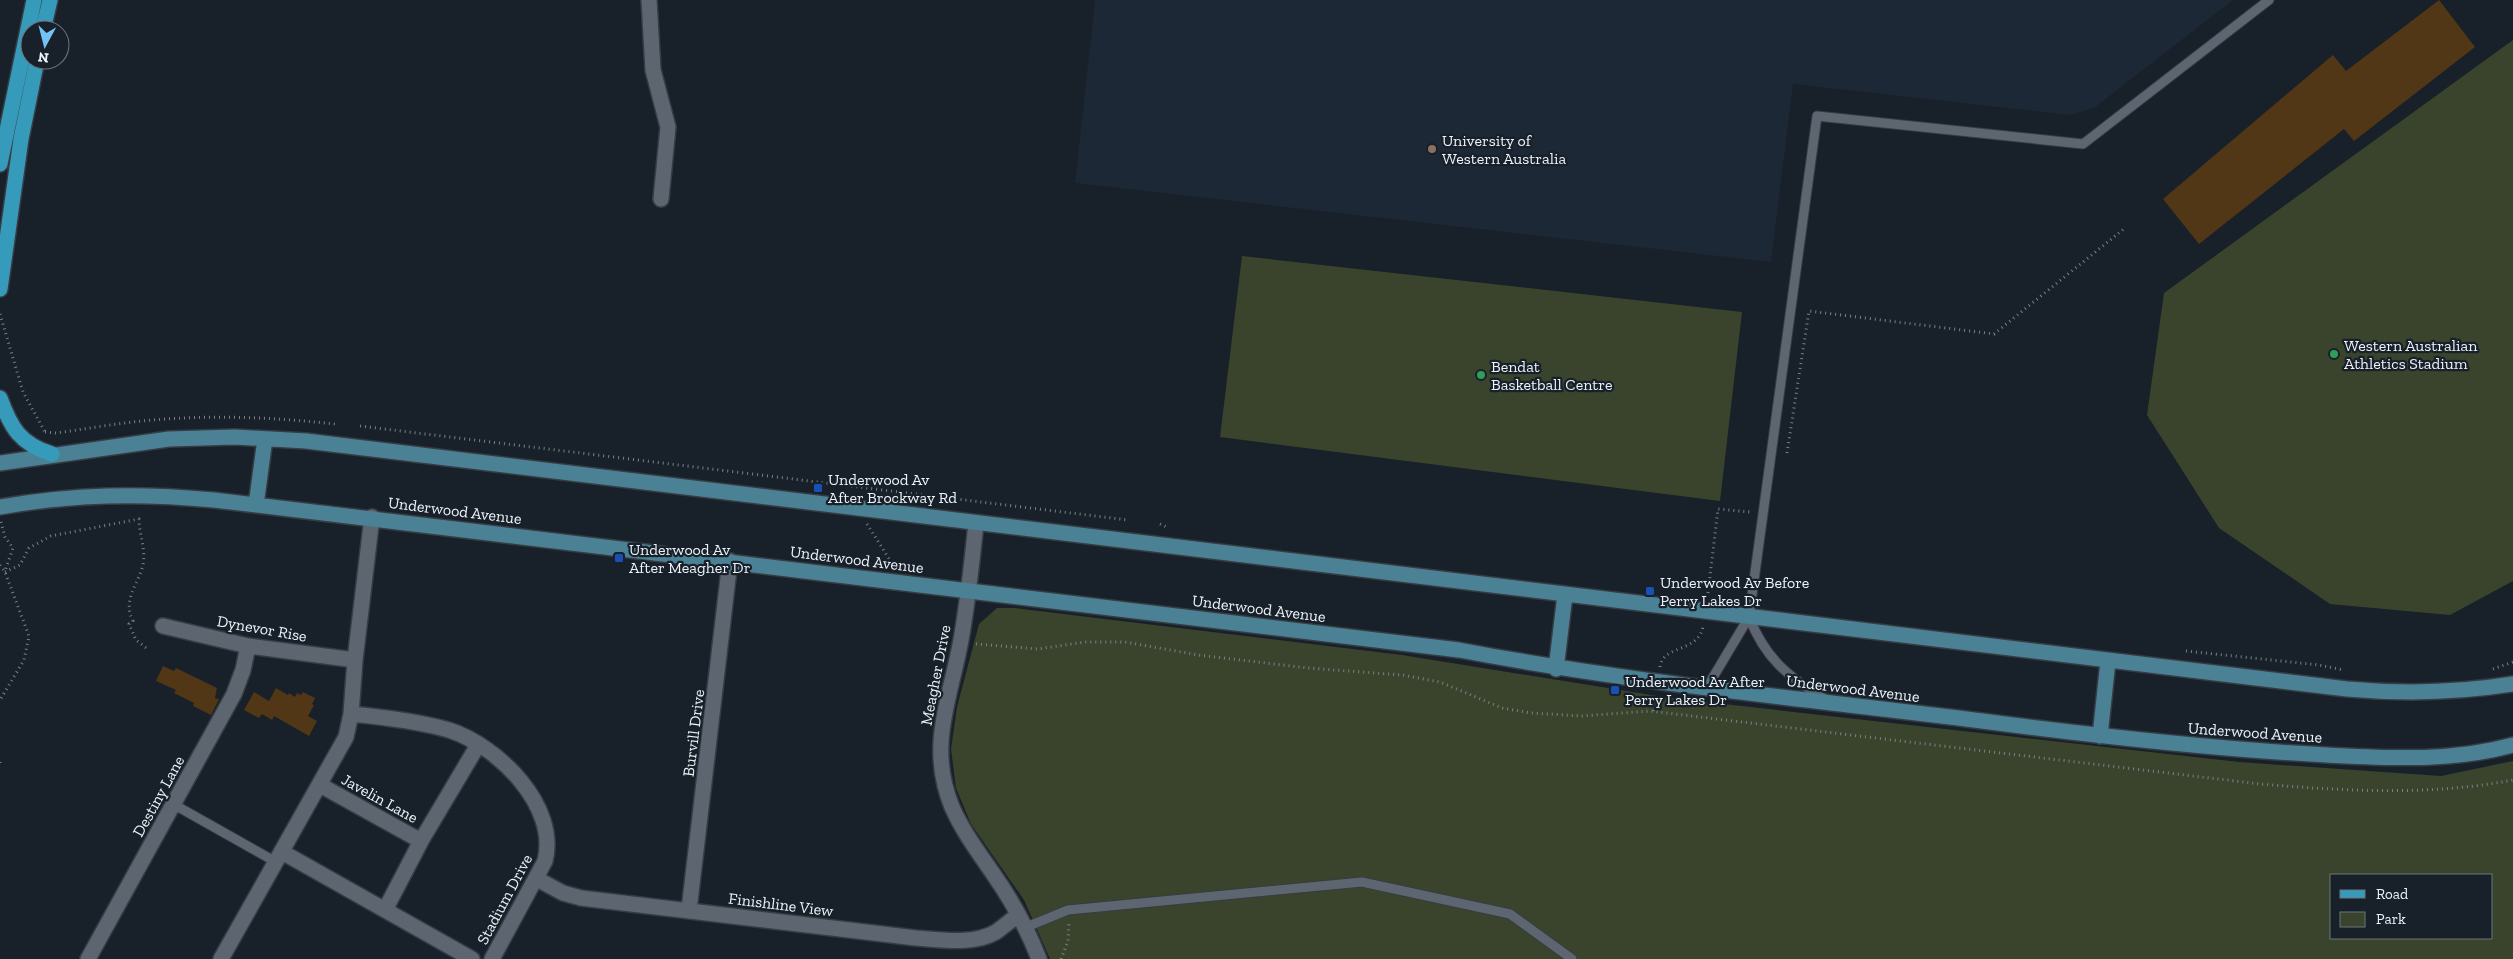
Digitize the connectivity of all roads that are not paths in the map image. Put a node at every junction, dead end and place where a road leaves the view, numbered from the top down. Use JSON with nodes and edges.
{"nodes":[{"id":1,"x":34,"y":0,"type":"edge"},
{"id":2,"x":50,"y":0,"type":"edge"},
{"id":3,"x":649,"y":0,"type":"edge"},
{"id":4,"x":2269,"y":0,"type":"edge"},
{"id":5,"x":45,"y":20,"type":"edge"},
{"id":6,"x":35,"y":70,"type":"edge"},
{"id":7,"x":0,"y":164,"type":"edge"},
{"id":8,"x":661,"y":199,"type":"dead end"},
{"id":9,"x":0,"y":288,"type":"edge"},
{"id":10,"x":0,"y":398,"type":"edge"},
{"id":11,"x":265,"y":439,"type":"junction"},
{"id":12,"x":52,"y":454,"type":"junction"},
{"id":13,"x":0,"y":463,"type":"edge"},
{"id":14,"x":256,"y":505,"type":"junction"},
{"id":15,"x":0,"y":507,"type":"edge"},
{"id":16,"x":372,"y":517,"type":"junction"},
{"id":17,"x":976,"y":523,"type":"junction"},
{"id":18,"x":730,"y":560,"type":"junction"},
{"id":19,"x":968,"y":590,"type":"junction"},
{"id":20,"x":1565,"y":595,"type":"junction"},
{"id":21,"x":1749,"y":617,"type":"junction"},
{"id":22,"x":164,"y":626,"type":"dead end"},
{"id":23,"x":248,"y":646,"type":"junction"},
{"id":24,"x":355,"y":660,"type":"junction"},
{"id":25,"x":2108,"y":661,"type":"junction"},
{"id":26,"x":1556,"y":669,"type":"junction"},
{"id":27,"x":2513,"y":684,"type":"edge"},
{"id":28,"x":1706,"y":689,"type":"junction"},
{"id":29,"x":1831,"y":703,"type":"junction"},
{"id":30,"x":351,"y":714,"type":"junction"},
{"id":31,"x":2100,"y":736,"type":"junction"},
{"id":32,"x":478,"y":745,"type":"junction"},
{"id":33,"x":2513,"y":745,"type":"edge"},
{"id":34,"x":320,"y":785,"type":"junction"},
{"id":35,"x":174,"y":804,"type":"junction"},
{"id":36,"x":421,"y":842,"type":"junction"},
{"id":37,"x":279,"y":857,"type":"junction"},
{"id":38,"x":537,"y":879,"type":"junction"},
{"id":39,"x":385,"y":910,"type":"junction"},
{"id":40,"x":689,"y":910,"type":"junction"},
{"id":41,"x":1021,"y":921,"type":"junction"},
{"id":42,"x":227,"y":957,"type":"edge"},
{"id":43,"x":88,"y":959,"type":"edge"},
{"id":44,"x":472,"y":959,"type":"edge"},
{"id":45,"x":492,"y":959,"type":"edge"},
{"id":46,"x":1039,"y":959,"type":"edge"},
{"id":47,"x":1572,"y":959,"type":"edge"}],
"edges":[{"from":1,"to":7,"type":"main road"},
{"from":2,"to":5,"type":"main road"},
{"from":3,"to":8,"type":"street"},
{"from":4,"to":21,"type":"lane"},
{"from":6,"to":9,"type":"main road"},
{"from":10,"to":12,"type":"main road"},
{"from":11,"to":12,"type":"main road"},
{"from":11,"to":14,"type":"main road"},
{"from":11,"to":17,"type":"main road"},
{"from":12,"to":13,"type":"main road"},
{"from":14,"to":15,"type":"main road","name":"Underwood Avenue"},
{"from":14,"to":16,"type":"main road","name":"Underwood Avenue"},
{"from":16,"to":18,"type":"main road","name":"Underwood Avenue"},
{"from":16,"to":24,"type":"street"},
{"from":17,"to":19,"type":"street","name":"Meagher Drive"},
{"from":17,"to":20,"type":"main road"},
{"from":18,"to":19,"type":"main road","name":"Underwood Avenue"},
{"from":18,"to":40,"type":"street","name":"Burvill Drive"},
{"from":19,"to":26,"type":"main road","name":"Underwood Avenue"},
{"from":19,"to":41,"type":"street","name":"Meagher Drive"},
{"from":20,"to":21,"type":"main road"},
{"from":20,"to":26,"type":"main road"},
{"from":21,"to":25,"type":"main road"},
{"from":21,"to":28,"type":"lane"},
{"from":21,"to":29,"type":"lane"},
{"from":22,"to":23,"type":"street","name":"Dynevor Rise"},
{"from":23,"to":24,"type":"street","name":"Dynevor Rise"},
{"from":23,"to":35,"type":"street","name":"Destiny Lane"},
{"from":24,"to":30,"type":"street"},
{"from":25,"to":27,"type":"main road"},
{"from":25,"to":31,"type":"main road"},
{"from":26,"to":28,"type":"main road","name":"Underwood Avenue"},
{"from":28,"to":29,"type":"main road","name":"Underwood Avenue"},
{"from":29,"to":31,"type":"main road","name":"Underwood Avenue"},
{"from":30,"to":32,"type":"street","name":"Stadium Drive"},
{"from":30,"to":34,"type":"street"},
{"from":31,"to":33,"type":"main road","name":"Underwood Avenue"},
{"from":32,"to":36,"type":"street"},
{"from":32,"to":38,"type":"street","name":"Stadium Drive"},
{"from":34,"to":36,"type":"street","name":"Javelin Lane"},
{"from":34,"to":37,"type":"street"},
{"from":35,"to":37,"type":"lane"},
{"from":35,"to":43,"type":"street","name":"Destiny Lane"},
{"from":36,"to":39,"type":"street"},
{"from":37,"to":39,"type":"street"},
{"from":37,"to":42,"type":"street"},
{"from":38,"to":40,"type":"street","name":"Finishline View"},
{"from":38,"to":45,"type":"street","name":"Stadium Drive"},
{"from":39,"to":44,"type":"street"},
{"from":40,"to":41,"type":"street","name":"Finishline View"},
{"from":41,"to":46,"type":"street","name":"Meagher Drive"},
{"from":41,"to":47,"type":"lane"}]}
